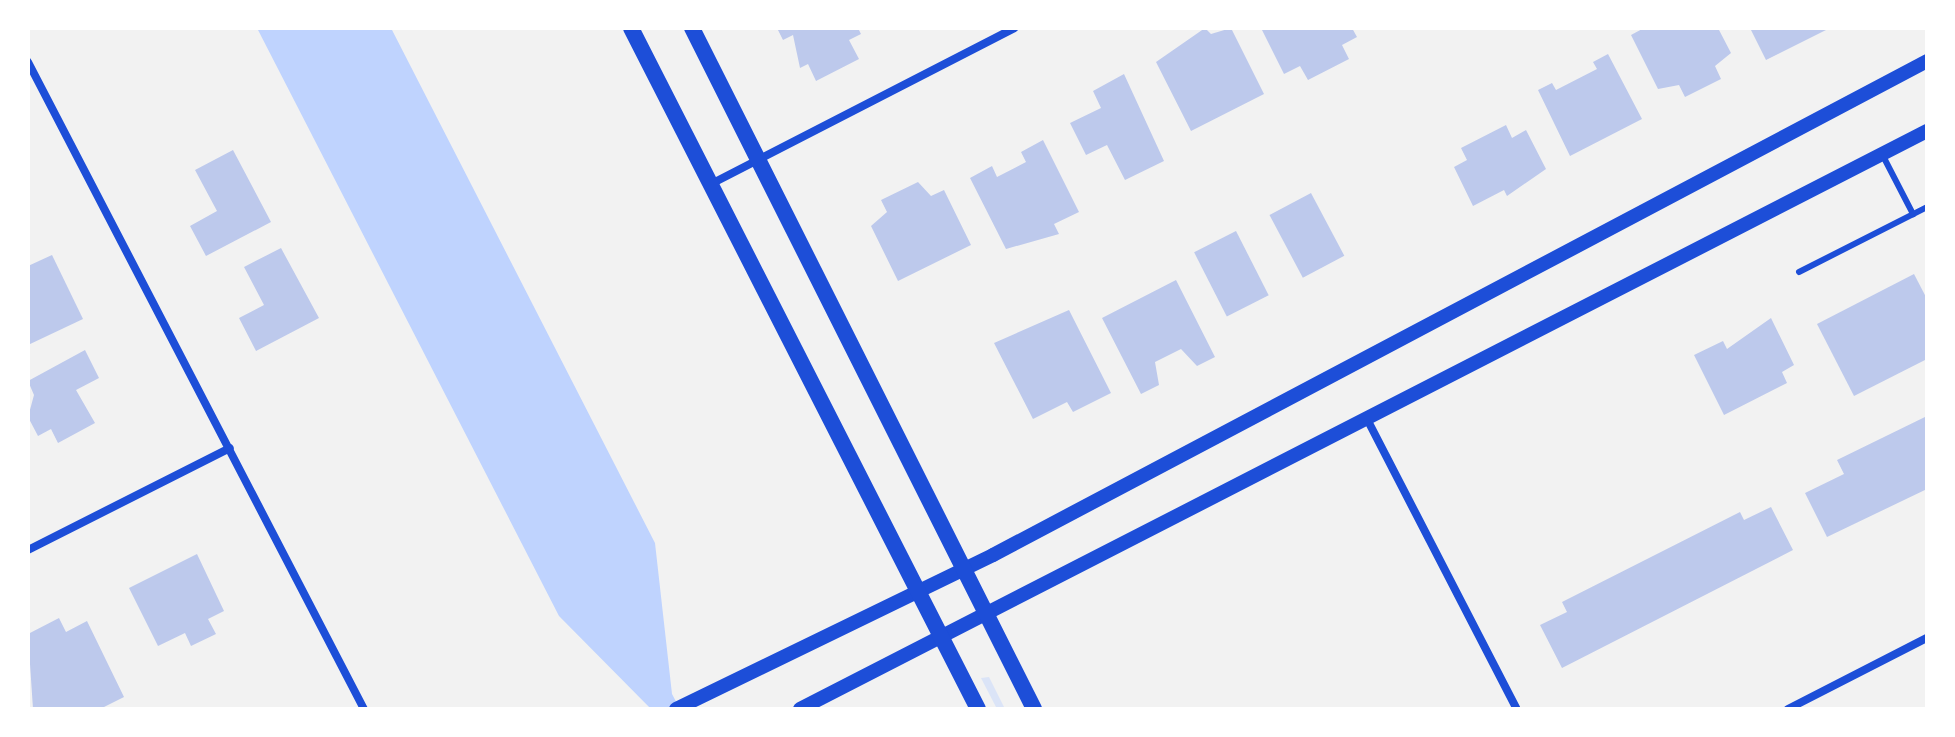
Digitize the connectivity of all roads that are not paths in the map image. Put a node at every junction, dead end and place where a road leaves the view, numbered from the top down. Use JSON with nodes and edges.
{"nodes":[{"id":1,"x":631,"y":28,"type":"edge"},
{"id":2,"x":692,"y":28,"type":"edge"},
{"id":3,"x":1014,"y":28,"type":"edge"},
{"id":4,"x":1927,"y":61,"type":"edge"},
{"id":5,"x":28,"y":62,"type":"edge"},
{"id":6,"x":1927,"y":131,"type":"edge"},
{"id":7,"x":1882,"y":154,"type":"junction"},
{"id":8,"x":759,"y":158,"type":"junction"},
{"id":9,"x":711,"y":184,"type":"junction"},
{"id":10,"x":1927,"y":207,"type":"edge"},
{"id":11,"x":1913,"y":214,"type":"junction"},
{"id":12,"x":1799,"y":272,"type":"dead end"},
{"id":13,"x":1367,"y":419,"type":"junction"},
{"id":14,"x":230,"y":448,"type":"junction"},
{"id":15,"x":28,"y":550,"type":"edge"},
{"id":16,"x":966,"y":566,"type":"junction"},
{"id":17,"x":918,"y":586,"type":"junction"},
{"id":18,"x":986,"y":613,"type":"junction"},
{"id":19,"x":941,"y":636,"type":"junction"},
{"id":20,"x":1927,"y":638,"type":"edge"},
{"id":21,"x":364,"y":709,"type":"edge"},
{"id":22,"x":676,"y":709,"type":"edge"},
{"id":23,"x":800,"y":709,"type":"edge"},
{"id":24,"x":978,"y":709,"type":"edge"},
{"id":25,"x":1034,"y":709,"type":"edge"},
{"id":26,"x":1517,"y":709,"type":"edge"},
{"id":27,"x":1788,"y":709,"type":"edge"}],
"edges":[{"from":1,"to":9,"type":"main road"},
{"from":2,"to":8,"type":"main road"},
{"from":3,"to":8,"type":"street"},
{"from":4,"to":16,"type":"street"},
{"from":5,"to":14,"type":"street"},
{"from":6,"to":7,"type":"street"},
{"from":7,"to":11,"type":"lane"},
{"from":7,"to":13,"type":"street"},
{"from":8,"to":9,"type":"street"},
{"from":8,"to":16,"type":"main road"},
{"from":9,"to":17,"type":"main road"},
{"from":10,"to":11,"type":"lane"},
{"from":11,"to":12,"type":"lane"},
{"from":13,"to":18,"type":"street"},
{"from":13,"to":26,"type":"street"},
{"from":14,"to":15,"type":"street"},
{"from":14,"to":21,"type":"street"},
{"from":16,"to":17,"type":"street"},
{"from":16,"to":18,"type":"main road"},
{"from":17,"to":19,"type":"main road"},
{"from":17,"to":22,"type":"street"},
{"from":18,"to":19,"type":"street"},
{"from":18,"to":25,"type":"main road"},
{"from":19,"to":23,"type":"street"},
{"from":19,"to":24,"type":"main road"},
{"from":20,"to":27,"type":"street"}]}
